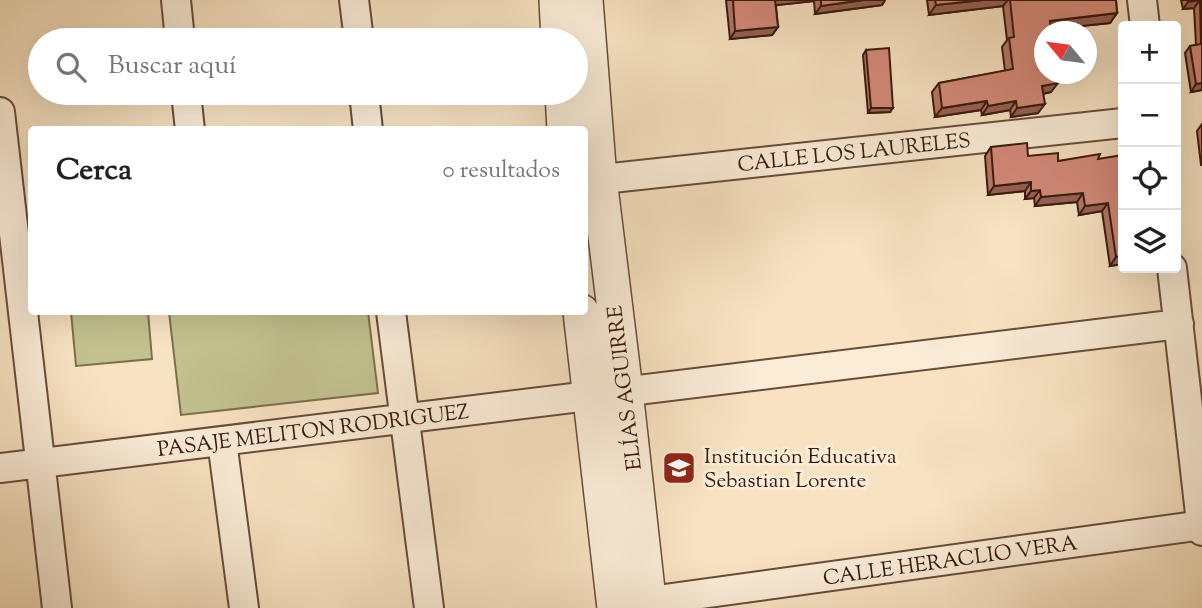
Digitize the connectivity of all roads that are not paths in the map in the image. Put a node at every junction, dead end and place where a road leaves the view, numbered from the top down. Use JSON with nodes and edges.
{"nodes":[{"id":1,"x":176,"y":0,"type":"edge"},
{"id":2,"x":354,"y":0,"type":"edge"},
{"id":3,"x":557,"y":0,"type":"edge"},
{"id":4,"x":585,"y":0,"type":"edge"},
{"id":5,"x":1142,"y":0,"type":"edge"},
{"id":6,"x":1144,"y":21,"type":"edge"},
{"id":7,"x":179,"y":28,"type":"edge"},
{"id":8,"x":358,"y":28,"type":"edge"},
{"id":9,"x":558,"y":28,"type":"edge"},
{"id":10,"x":586,"y":28,"type":"edge"},
{"id":11,"x":588,"y":77,"type":"edge"},
{"id":12,"x":187,"y":105,"type":"edge"},
{"id":13,"x":365,"y":105,"type":"edge"},
{"id":14,"x":564,"y":105,"type":"edge"},
{"id":15,"x":0,"y":112,"type":"edge"},
{"id":16,"x":1118,"y":124,"type":"edge"},
{"id":17,"x":190,"y":126,"type":"edge"},
{"id":18,"x":368,"y":126,"type":"edge"},
{"id":19,"x":565,"y":126,"type":"edge"},
{"id":20,"x":2,"y":157,"type":"edge"},
{"id":21,"x":592,"y":180,"type":"edge"},
{"id":22,"x":22,"y":221,"type":"edge"},
{"id":23,"x":1173,"y":273,"type":"edge"},
{"id":24,"x":28,"y":302,"type":"edge"},
{"id":25,"x":29,"y":315,"type":"edge"},
{"id":26,"x":391,"y":315,"type":"edge"},
{"id":27,"x":581,"y":315,"type":"edge"},
{"id":28,"x":1178,"y":324,"type":"junction"},
{"id":29,"x":625,"y":391,"type":"junction"},
{"id":30,"x":590,"y":397,"type":"junction"},
{"id":31,"x":405,"y":419,"type":"junction"},
{"id":32,"x":222,"y":441,"type":"junction"},
{"id":33,"x":40,"y":463,"type":"junction"},
{"id":34,"x":0,"y":468,"type":"edge"},
{"id":35,"x":1202,"y":525,"type":"edge"},
{"id":36,"x":1202,"y":531,"type":"edge"},
{"id":37,"x":632,"y":606,"type":"edge"},
{"id":38,"x":57,"y":608,"type":"edge"},
{"id":39,"x":244,"y":608,"type":"edge"},
{"id":40,"x":429,"y":608,"type":"edge"}],
"edges":[{"from":1,"to":7,"type":"street"},
{"from":2,"to":8,"type":"street"},
{"from":3,"to":9,"type":"street"},
{"from":4,"to":10,"type":"street","name":"ELÍAS AGUIRRE"},
{"from":5,"to":6,"type":"street"},
{"from":11,"to":21,"type":"street","name":"ELÍAS AGUIRRE"},
{"from":12,"to":17,"type":"street"},
{"from":13,"to":18,"type":"street"},
{"from":14,"to":19,"type":"street"},
{"from":15,"to":20,"type":"street"},
{"from":16,"to":21,"type":"street","name":"CALLE LOS LAURELES"},
{"from":20,"to":22,"type":"street"},
{"from":21,"to":29,"type":"street","name":"ELÍAS AGUIRRE"},
{"from":22,"to":24,"type":"street"},
{"from":23,"to":28,"type":"street"},
{"from":25,"to":33,"type":"street"},
{"from":26,"to":31,"type":"street"},
{"from":27,"to":30,"type":"street","name":"ELÍAS AGUIRRE"},
{"from":28,"to":29,"type":"street","name":"PASAJE MELITON RODRIGUEZ"},
{"from":28,"to":35,"type":"street"},
{"from":29,"to":30,"type":"street","name":"PASAJE MELITON RODRIGUEZ"},
{"from":29,"to":37,"type":"street","name":"ELÍAS AGUIRRE"},
{"from":30,"to":31,"type":"street","name":"PASAJE MELITON RODRIGUEZ"},
{"from":30,"to":37,"type":"street","name":"ELÍAS AGUIRRE"},
{"from":31,"to":32,"type":"street","name":"PASAJE MELITON RODRIGUEZ"},
{"from":31,"to":40,"type":"street"},
{"from":32,"to":33,"type":"street","name":"PASAJE MELITON RODRIGUEZ"},
{"from":32,"to":39,"type":"street"},
{"from":33,"to":34,"type":"street","name":"PASAJE MELITON RODRIGUEZ"},
{"from":33,"to":38,"type":"street"},
{"from":35,"to":36,"type":"street"},
{"from":35,"to":37,"type":"street","name":"CALLE HERACLIO VERA"}]}
